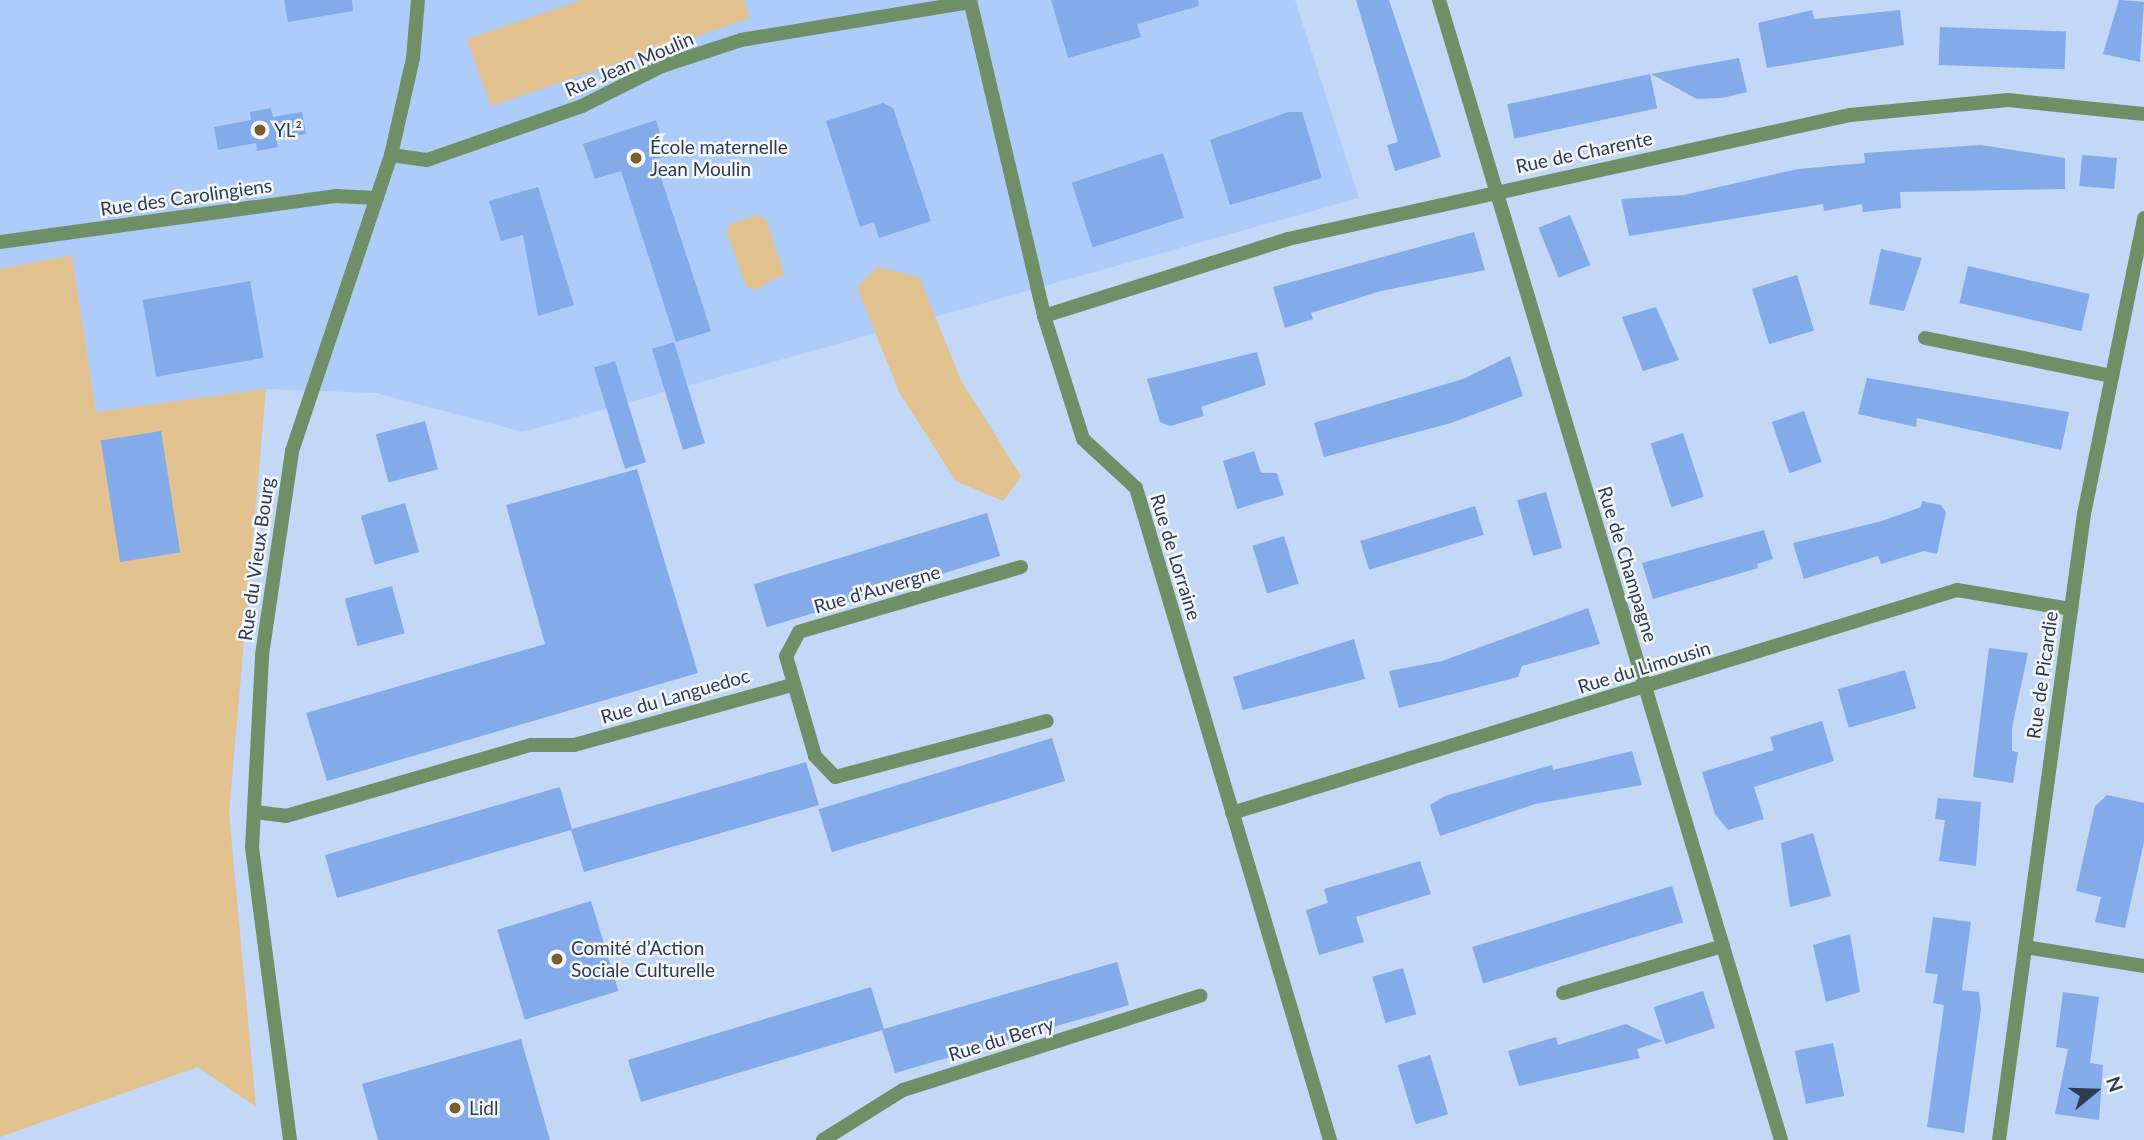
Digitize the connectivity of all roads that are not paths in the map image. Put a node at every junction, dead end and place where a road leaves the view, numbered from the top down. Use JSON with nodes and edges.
{"nodes":[{"id":1,"x":418,"y":0,"type":"edge"},
{"id":2,"x":1439,"y":0,"type":"edge"},
{"id":3,"x":970,"y":1,"type":"edge"},
{"id":4,"x":2144,"y":114,"type":"edge"},
{"id":5,"x":391,"y":155,"type":"junction"},
{"id":6,"x":1496,"y":191,"type":"junction"},
{"id":7,"x":377,"y":198,"type":"junction"},
{"id":8,"x":2144,"y":218,"type":"edge"},
{"id":9,"x":0,"y":242,"type":"edge"},
{"id":10,"x":1044,"y":316,"type":"junction"},
{"id":11,"x":1925,"y":338,"type":"dead end"},
{"id":12,"x":2112,"y":376,"type":"junction"},
{"id":13,"x":1021,"y":567,"type":"dead end"},
{"id":14,"x":2070,"y":609,"type":"junction"},
{"id":15,"x":792,"y":685,"type":"junction"},
{"id":16,"x":1645,"y":687,"type":"junction"},
{"id":17,"x":1047,"y":722,"type":"dead end"},
{"id":18,"x":255,"y":812,"type":"junction"},
{"id":19,"x":1232,"y":813,"type":"junction"},
{"id":20,"x":1723,"y":946,"type":"junction"},
{"id":21,"x":2025,"y":947,"type":"junction"},
{"id":22,"x":2144,"y":965,"type":"edge"},
{"id":23,"x":1563,"y":993,"type":"dead end"},
{"id":24,"x":1200,"y":996,"type":"dead end"},
{"id":25,"x":290,"y":1140,"type":"edge"},
{"id":26,"x":823,"y":1140,"type":"edge"},
{"id":27,"x":1330,"y":1140,"type":"edge"},
{"id":28,"x":1781,"y":1140,"type":"edge"},
{"id":29,"x":1999,"y":1140,"type":"edge"}],
"edges":[{"from":1,"to":5,"type":"street","name":"Rue du Vieux Bourg"},
{"from":2,"to":6,"type":"street","name":"Rue de Champagne"},
{"from":3,"to":5,"type":"street","name":"Rue Jean Moulin"},
{"from":3,"to":10,"type":"street","name":"Rue de Lorraine"},
{"from":4,"to":6,"type":"street","name":"Rue de Charente"},
{"from":5,"to":7,"type":"street","name":"Rue du Vieux Bourg"},
{"from":6,"to":10,"type":"street","name":"Rue de Charente"},
{"from":6,"to":16,"type":"street","name":"Rue de Champagne"},
{"from":7,"to":9,"type":"street","name":"Rue des Carolingiens"},
{"from":7,"to":18,"type":"street","name":"Rue du Vieux Bourg"},
{"from":8,"to":12,"type":"street","name":"Rue de Picardie"},
{"from":10,"to":19,"type":"street","name":"Rue de Lorraine"},
{"from":11,"to":12,"type":"street"},
{"from":12,"to":14,"type":"street","name":"Rue de Picardie"},
{"from":13,"to":15,"type":"street","name":"Rue d'Auvergne"},
{"from":14,"to":16,"type":"street","name":"Rue du Limousin"},
{"from":14,"to":21,"type":"street","name":"Rue de Picardie"},
{"from":15,"to":17,"type":"street"},
{"from":15,"to":18,"type":"street","name":"Rue du Languedoc"},
{"from":16,"to":19,"type":"street","name":"Rue du Limousin"},
{"from":16,"to":20,"type":"street","name":"Rue de Champagne"},
{"from":18,"to":25,"type":"street","name":"Rue du Vieux Bourg"},
{"from":19,"to":27,"type":"street","name":"Rue de Lorraine"},
{"from":20,"to":23,"type":"street"},
{"from":20,"to":28,"type":"street","name":"Rue de Champagne"},
{"from":21,"to":22,"type":"street"},
{"from":21,"to":29,"type":"street","name":"Rue de Picardie"},
{"from":24,"to":26,"type":"street","name":"Rue du Berry"}]}
